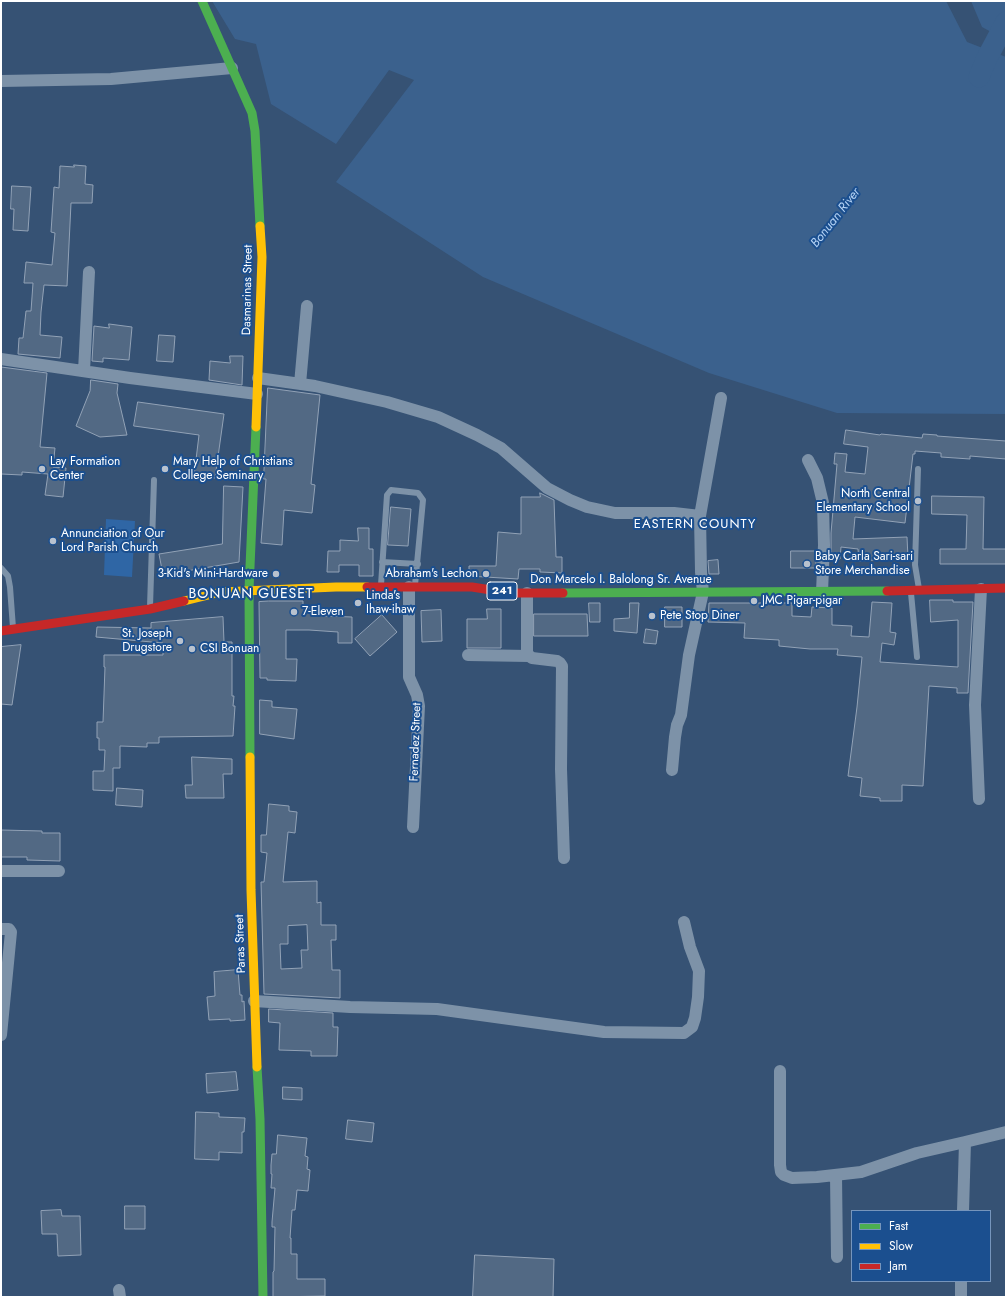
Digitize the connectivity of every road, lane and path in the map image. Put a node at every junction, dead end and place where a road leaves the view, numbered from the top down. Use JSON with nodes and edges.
{"nodes":[{"id":1,"x":202,"y":1,"type":"edge"},
{"id":2,"x":232,"y":68,"type":"junction"},
{"id":3,"x":1,"y":81,"type":"edge"},
{"id":4,"x":90,"y":272,"type":"dead end"},
{"id":5,"x":307,"y":306,"type":"dead end"},
{"id":6,"x":1,"y":359,"type":"edge"},
{"id":7,"x":84,"y":371,"type":"junction"},
{"id":8,"x":258,"y":378,"type":"junction"},
{"id":9,"x":300,"y":384,"type":"junction"},
{"id":10,"x":257,"y":394,"type":"junction"},
{"id":11,"x":721,"y":398,"type":"dead end"},
{"id":12,"x":808,"y":460,"type":"dead end"},
{"id":13,"x":918,"y":469,"type":"dead end"},
{"id":14,"x":154,"y":480,"type":"dead end"},
{"id":15,"x":700,"y":516,"type":"junction"},
{"id":16,"x":382,"y":562,"type":"junction"},
{"id":17,"x":418,"y":564,"type":"junction"},
{"id":18,"x":1,"y":568,"type":"edge"},
{"id":19,"x":380,"y":587,"type":"junction"},
{"id":20,"x":412,"y":587,"type":"junction"},
{"id":21,"x":1006,"y":588,"type":"edge"},
{"id":22,"x":981,"y":589,"type":"junction"},
{"id":23,"x":249,"y":590,"type":"junction"},
{"id":24,"x":915,"y":590,"type":"junction"},
{"id":25,"x":703,"y":592,"type":"junction"},
{"id":26,"x":822,"y":592,"type":"junction"},
{"id":27,"x":527,"y":593,"type":"junction"},
{"id":28,"x":150,"y":608,"type":"junction"},
{"id":29,"x":13,"y":629,"type":"junction"},
{"id":30,"x":1,"y":631,"type":"edge"},
{"id":31,"x":468,"y":655,"type":"dead end"},
{"id":32,"x":528,"y":656,"type":"junction"},
{"id":33,"x":917,"y":657,"type":"dead end"},
{"id":34,"x":672,"y":770,"type":"dead end"},
{"id":35,"x":979,"y":799,"type":"dead end"},
{"id":36,"x":412,"y":827,"type":"dead end"},
{"id":37,"x":564,"y":858,"type":"dead end"},
{"id":38,"x":1,"y":871,"type":"edge"},
{"id":39,"x":59,"y":871,"type":"dead end"},
{"id":40,"x":684,"y":922,"type":"dead end"},
{"id":41,"x":1,"y":929,"type":"edge"},
{"id":42,"x":254,"y":1002,"type":"junction"},
{"id":43,"x":1,"y":1035,"type":"edge"},
{"id":44,"x":780,"y":1071,"type":"dead end"},
{"id":45,"x":1006,"y":1132,"type":"edge"},
{"id":46,"x":965,"y":1142,"type":"junction"},
{"id":47,"x":836,"y":1175,"type":"junction"},
{"id":48,"x":963,"y":1210,"type":"edge"},
{"id":49,"x":837,"y":1257,"type":"dead end"},
{"id":50,"x":961,"y":1282,"type":"edge"},
{"id":51,"x":263,"y":1297,"type":"edge"},
{"id":52,"x":961,"y":1297,"type":"edge"}],
"edges":[{"from":1,"to":2,"type":"street","name":"Dasmarinas Street"},
{"from":2,"to":3,"type":"street"},
{"from":2,"to":8,"type":"street","name":"Dasmarinas Street"},
{"from":4,"to":7,"type":"street"},
{"from":5,"to":9,"type":"street"},
{"from":6,"to":7,"type":"street"},
{"from":7,"to":10,"type":"street"},
{"from":8,"to":9,"type":"street"},
{"from":8,"to":10,"type":"street","name":"Dasmarinas Street"},
{"from":9,"to":15,"type":"street"},
{"from":10,"to":23,"type":"street","name":"Dasmarinas Street"},
{"from":11,"to":15,"type":"street"},
{"from":12,"to":26,"type":"street"},
{"from":13,"to":24,"type":"lane"},
{"from":14,"to":28,"type":"lane"},
{"from":15,"to":25,"type":"street"},
{"from":16,"to":17,"type":"lane"},
{"from":16,"to":17,"type":"lane"},
{"from":16,"to":19,"type":"lane"},
{"from":17,"to":20,"type":"lane"},
{"from":18,"to":29,"type":"lane"},
{"from":19,"to":20,"type":"street","name":"Don Marcelo I. Balolong Sr. Avenue","number":"241"},
{"from":19,"to":23,"type":"street","name":"Don Marcelo I. Balolong Sr. Avenue","number":"241"},
{"from":20,"to":27,"type":"street","name":"Don Marcelo I. Balolong Sr. Avenue","number":"241"},
{"from":20,"to":36,"type":"street","name":"Fernadez Street"},
{"from":21,"to":22,"type":"street","name":"Don Marcelo I. Balolong Sr. Avenue","number":"241"},
{"from":22,"to":24,"type":"street","name":"Don Marcelo I. Balolong Sr. Avenue","number":"241"},
{"from":22,"to":35,"type":"street"},
{"from":23,"to":28,"type":"street","name":"Don Marcelo I. Balolong Sr. Avenue","number":"241"},
{"from":23,"to":42,"type":"street","name":"Paras Street"},
{"from":24,"to":26,"type":"street","name":"Don Marcelo I. Balolong Sr. Avenue","number":"241"},
{"from":24,"to":33,"type":"lane"},
{"from":25,"to":26,"type":"street","name":"Don Marcelo I. Balolong Sr. Avenue","number":"241"},
{"from":25,"to":27,"type":"street","name":"Don Marcelo I. Balolong Sr. Avenue","number":"241"},
{"from":25,"to":34,"type":"street"},
{"from":27,"to":32,"type":"street"},
{"from":28,"to":29,"type":"street","name":"Don Marcelo I. Balolong Sr. Avenue","number":"241"},
{"from":29,"to":30,"type":"street","name":"Don Marcelo I. Balolong Sr. Avenue","number":"241"},
{"from":31,"to":32,"type":"street"},
{"from":32,"to":37,"type":"street"},
{"from":38,"to":39,"type":"street"},
{"from":40,"to":42,"type":"street"},
{"from":41,"to":43,"type":"street"},
{"from":42,"to":51,"type":"street","name":"Paras Street"},
{"from":44,"to":47,"type":"street"},
{"from":45,"to":46,"type":"street"},
{"from":46,"to":47,"type":"street"},
{"from":46,"to":48,"type":"street"},
{"from":47,"to":49,"type":"street"},
{"from":50,"to":52,"type":"street"}]}
